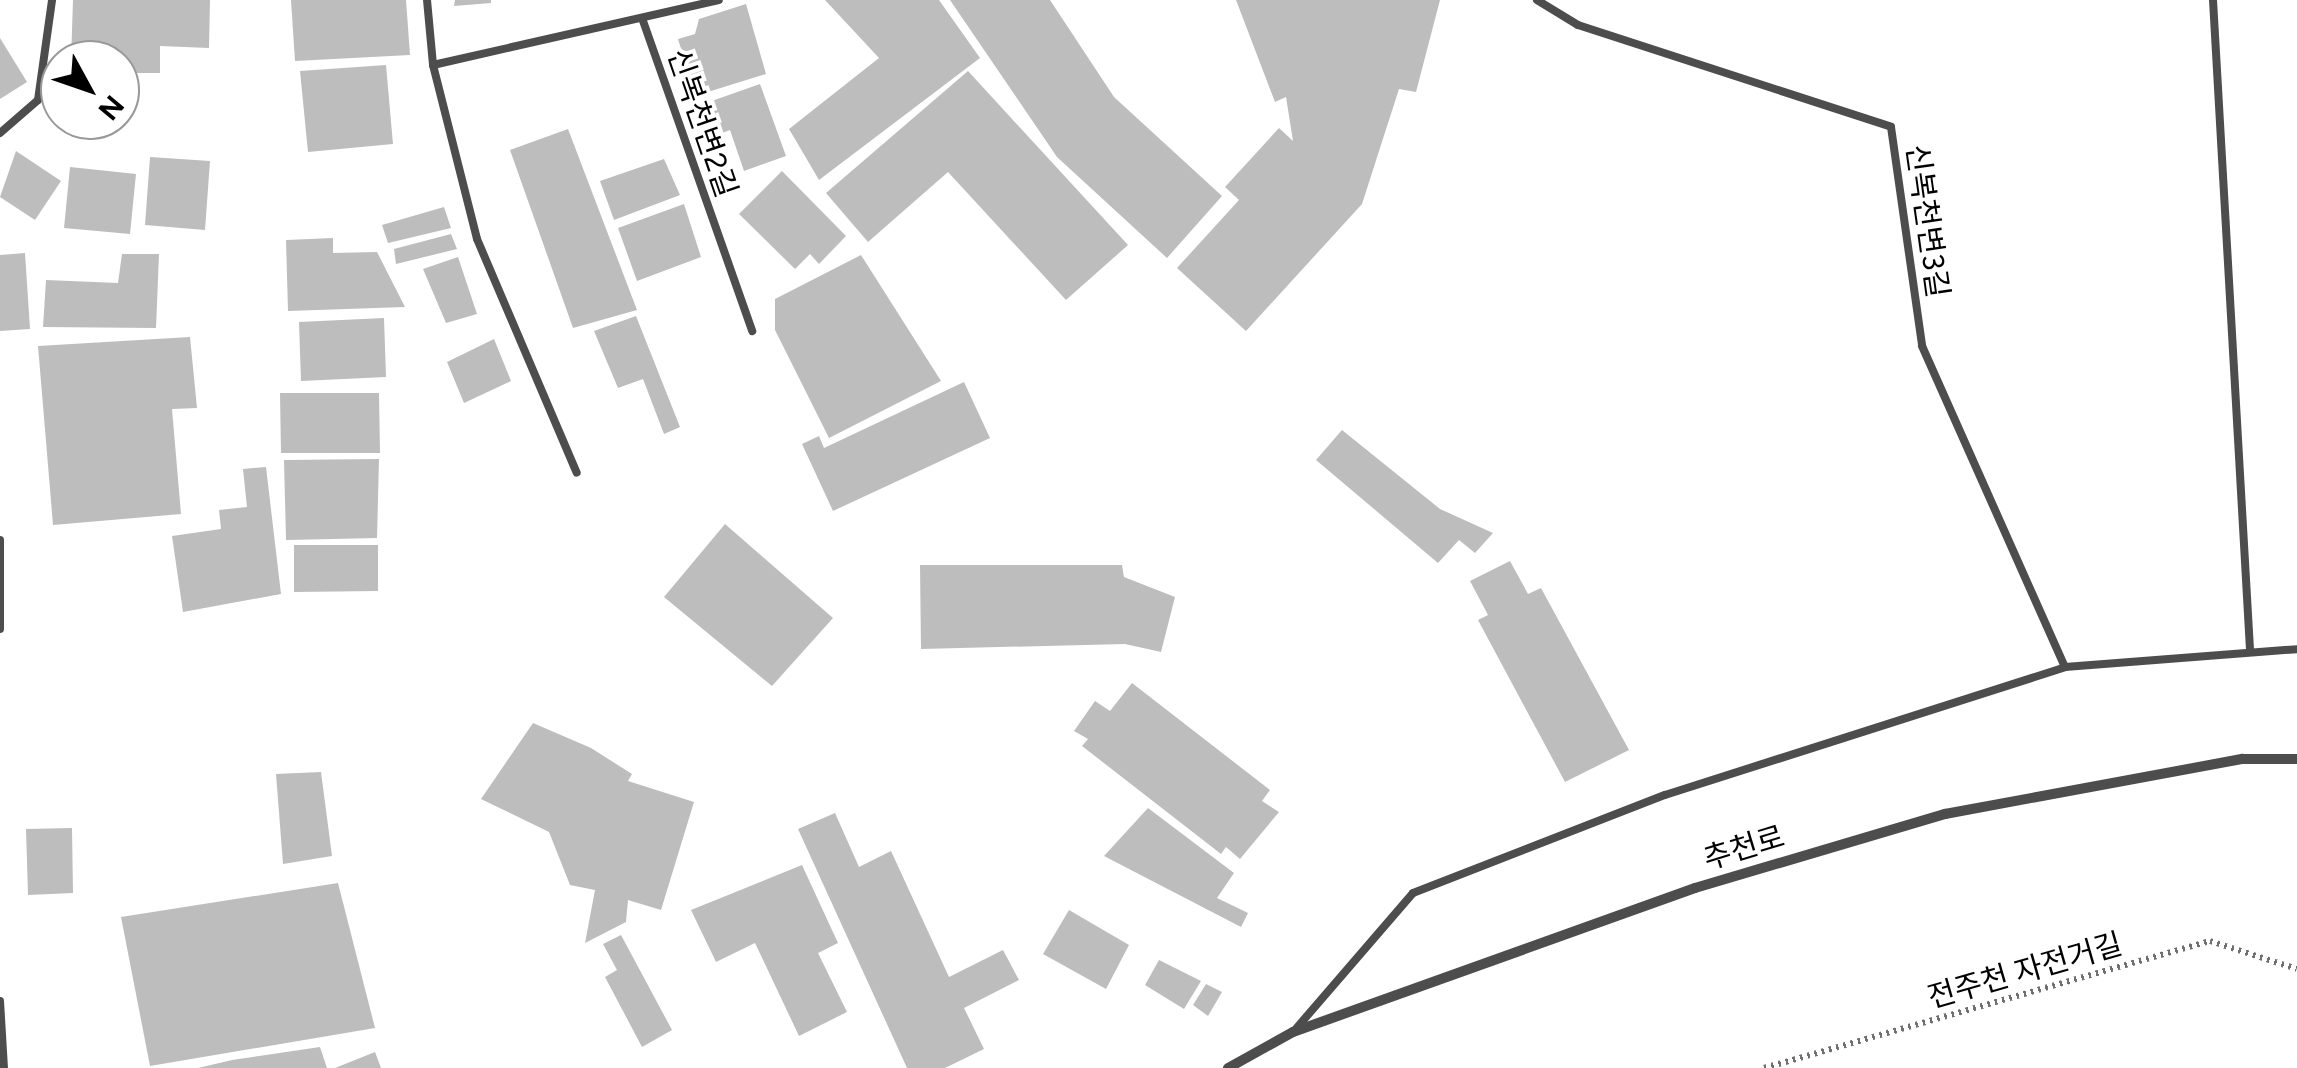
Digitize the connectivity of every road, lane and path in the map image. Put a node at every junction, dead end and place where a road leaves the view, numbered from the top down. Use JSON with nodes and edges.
{"nodes":[{"id":1,"x":52,"y":0,"type":"edge"},
{"id":2,"x":428,"y":0,"type":"edge"},
{"id":3,"x":719,"y":0,"type":"edge"},
{"id":4,"x":1537,"y":0,"type":"edge"},
{"id":5,"x":2213,"y":0,"type":"edge"},
{"id":6,"x":642,"y":18,"type":"junction"},
{"id":7,"x":433,"y":65,"type":"junction"},
{"id":8,"x":0,"y":133,"type":"edge"},
{"id":9,"x":752,"y":331,"type":"dead end"},
{"id":10,"x":577,"y":472,"type":"dead end"},
{"id":11,"x":0,"y":540,"type":"edge"},
{"id":12,"x":0,"y":629,"type":"edge"},
{"id":13,"x":2297,"y":649,"type":"edge"},
{"id":14,"x":2250,"y":650,"type":"junction"},
{"id":15,"x":2065,"y":668,"type":"junction"},
{"id":16,"x":2297,"y":759,"type":"edge"},
{"id":17,"x":2297,"y":970,"type":"edge"},
{"id":18,"x":0,"y":1001,"type":"edge"},
{"id":19,"x":1293,"y":1032,"type":"junction"},
{"id":20,"x":4,"y":1068,"type":"edge"},
{"id":21,"x":1228,"y":1068,"type":"edge"},
{"id":22,"x":1764,"y":1068,"type":"edge"}],
"edges":[{"from":1,"to":8,"type":"lane"},
{"from":2,"to":7,"type":"lane"},
{"from":3,"to":6,"type":"lane"},
{"from":4,"to":15,"type":"lane","name":"신복천변3길"},
{"from":5,"to":14,"type":"lane"},
{"from":6,"to":7,"type":"lane","name":"신복천변2길"},
{"from":6,"to":9,"type":"lane","name":"신복천변2길"},
{"from":7,"to":10,"type":"lane"},
{"from":11,"to":12,"type":"lane"},
{"from":13,"to":14,"type":"lane"},
{"from":14,"to":15,"type":"lane"},
{"from":15,"to":19,"type":"lane"},
{"from":16,"to":19,"type":"street","name":"추천로"},
{"from":17,"to":22,"type":"path","name":"전주천 자전거길"},
{"from":18,"to":20,"type":"lane"},
{"from":19,"to":21,"type":"street","name":"추천로"}]}
